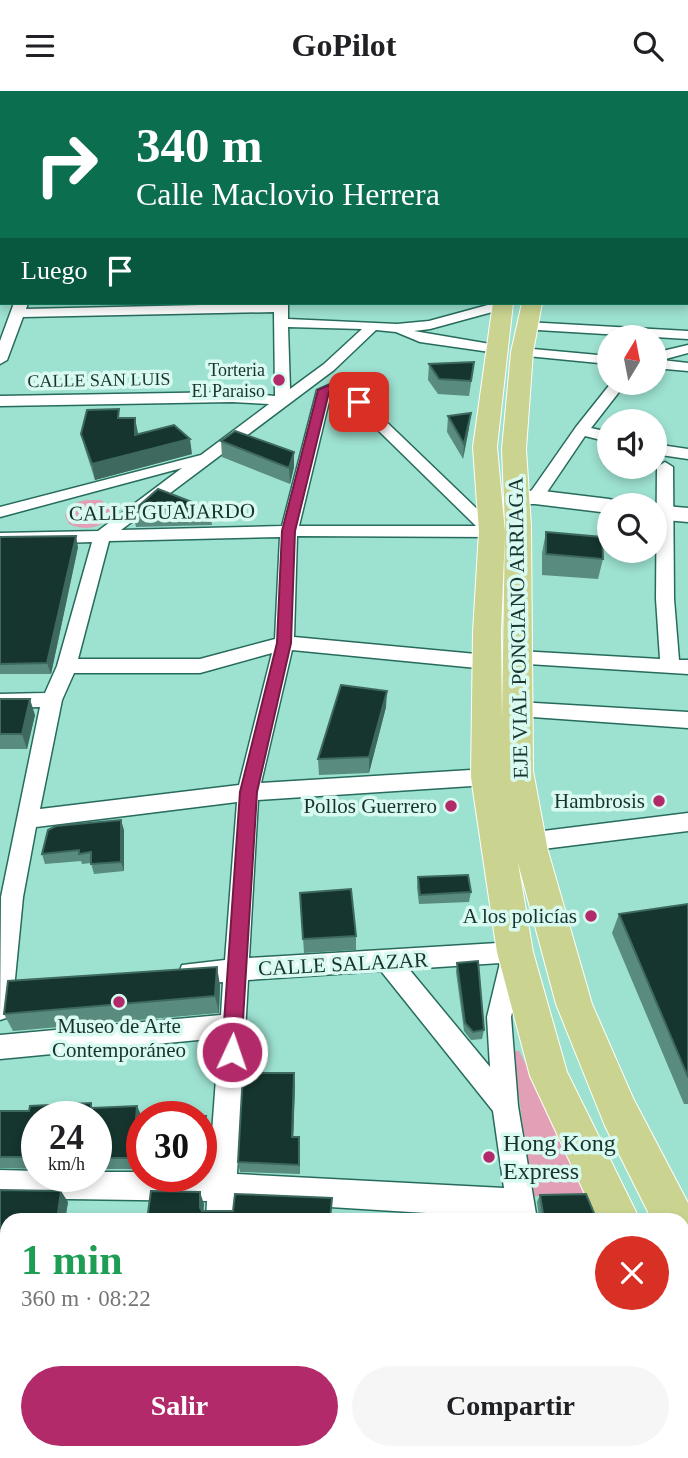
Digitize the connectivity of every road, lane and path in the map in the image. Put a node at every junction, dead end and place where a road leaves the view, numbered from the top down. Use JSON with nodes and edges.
{"nodes":[{"id":1,"x":20,"y":308,"type":"edge"},
{"id":2,"x":281,"y":311,"type":"edge"},
{"id":3,"x":514,"y":323,"type":"edge"},
{"id":4,"x":373,"y":327,"type":"junction"},
{"id":5,"x":397,"y":328,"type":"junction"},
{"id":6,"x":597,"y":331,"type":"edge"},
{"id":7,"x":688,"y":335,"type":"edge"},
{"id":8,"x":667,"y":336,"type":"edge"},
{"id":9,"x":688,"y":349,"type":"edge"},
{"id":10,"x":597,"y":355,"type":"edge"},
{"id":11,"x":667,"y":355,"type":"edge"},
{"id":12,"x":0,"y":360,"type":"edge"},
{"id":13,"x":667,"y":365,"type":"edge"},
{"id":14,"x":688,"y":367,"type":"edge"},
{"id":15,"x":331,"y":377,"type":"junction"},
{"id":16,"x":609,"y":395,"type":"edge"},
{"id":17,"x":0,"y":401,"type":"edge"},
{"id":18,"x":283,"y":401,"type":"junction"},
{"id":19,"x":581,"y":430,"type":"junction"},
{"id":20,"x":597,"y":434,"type":"edge"},
{"id":21,"x":667,"y":451,"type":"edge"},
{"id":22,"x":688,"y":454,"type":"edge"},
{"id":23,"x":208,"y":456,"type":"junction"},
{"id":24,"x":526,"y":498,"type":"junction"},
{"id":25,"x":597,"y":505,"type":"edge"},
{"id":26,"x":0,"y":512,"type":"edge"},
{"id":27,"x":667,"y":513,"type":"edge"},
{"id":28,"x":688,"y":515,"type":"edge"},
{"id":29,"x":289,"y":531,"type":"junction"},
{"id":30,"x":492,"y":532,"type":"junction"},
{"id":31,"x":102,"y":536,"type":"junction"},
{"id":32,"x":0,"y":539,"type":"edge"},
{"id":33,"x":666,"y":563,"type":"edge"},
{"id":34,"x":284,"y":643,"type":"junction"},
{"id":35,"x":519,"y":658,"type":"junction"},
{"id":36,"x":487,"y":662,"type":"junction"},
{"id":37,"x":67,"y":666,"type":"junction"},
{"id":38,"x":679,"y":667,"type":"edge"},
{"id":39,"x":52,"y":700,"type":"junction"},
{"id":40,"x":0,"y":701,"type":"edge"},
{"id":41,"x":518,"y":709,"type":"junction"},
{"id":42,"x":688,"y":720,"type":"edge"},
{"id":43,"x":487,"y":777,"type":"junction"},
{"id":44,"x":248,"y":792,"type":"junction"},
{"id":45,"x":27,"y":819,"type":"junction"},
{"id":46,"x":688,"y":823,"type":"edge"},
{"id":47,"x":515,"y":843,"type":"junction"},
{"id":48,"x":6,"y":897,"type":"edge"},
{"id":49,"x":515,"y":952,"type":"junction"},
{"id":50,"x":388,"y":962,"type":"junction"},
{"id":51,"x":237,"y":970,"type":"junction"},
{"id":52,"x":168,"y":975,"type":"edge"},
{"id":53,"x":31,"y":984,"type":"edge"},
{"id":54,"x":2,"y":998,"type":"edge"},
{"id":55,"x":233,"y":1025,"type":"junction"},
{"id":56,"x":0,"y":1047,"type":"edge"},
{"id":57,"x":505,"y":1106,"type":"junction"},
{"id":58,"x":0,"y":1184,"type":"edge"},
{"id":59,"x":223,"y":1187,"type":"junction"},
{"id":60,"x":522,"y":1211,"type":"edge"},
{"id":61,"x":221,"y":1213,"type":"edge"},
{"id":62,"x":616,"y":1213,"type":"edge"},
{"id":63,"x":670,"y":1213,"type":"edge"}],
"edges":[{"from":1,"to":2,"type":"street"},
{"from":1,"to":12,"type":"street"},
{"from":2,"to":4,"type":"street"},
{"from":2,"to":18,"type":"street"},
{"from":3,"to":5,"type":"street"},
{"from":3,"to":5,"type":"street"},
{"from":3,"to":6,"type":"street"},
{"from":3,"to":10,"type":"street"},
{"from":3,"to":24,"type":"main road","name":"EJE VIAL PONCIANO ARRIAGA"},
{"from":3,"to":30,"type":"main road","name":"EJE VIAL PONCIANO ARRIAGA"},
{"from":4,"to":5,"type":"street"},
{"from":4,"to":15,"type":"street"},
{"from":7,"to":8,"type":"street"},
{"from":9,"to":11,"type":"street"},
{"from":13,"to":14,"type":"street"},
{"from":15,"to":18,"type":"street"},
{"from":15,"to":29,"type":"street"},
{"from":15,"to":30,"type":"street"},
{"from":16,"to":19,"type":"street"},
{"from":17,"to":18,"type":"street","name":"CALLE SAN LUIS"},
{"from":18,"to":23,"type":"street"},
{"from":19,"to":20,"type":"street"},
{"from":19,"to":24,"type":"street"},
{"from":21,"to":22,"type":"street"},
{"from":23,"to":26,"type":"street"},
{"from":23,"to":31,"type":"street"},
{"from":24,"to":25,"type":"street"},
{"from":24,"to":35,"type":"main road","name":"EJE VIAL PONCIANO ARRIAGA"},
{"from":27,"to":28,"type":"street"},
{"from":29,"to":30,"type":"street","name":"CALLE GUAJARDO"},
{"from":29,"to":31,"type":"street","name":"CALLE GUAJARDO"},
{"from":29,"to":34,"type":"street"},
{"from":30,"to":36,"type":"main road","name":"EJE VIAL PONCIANO ARRIAGA"},
{"from":31,"to":32,"type":"street","name":"CALLE GUAJARDO"},
{"from":31,"to":37,"type":"street"},
{"from":33,"to":38,"type":"street"},
{"from":34,"to":36,"type":"street"},
{"from":34,"to":37,"type":"street"},
{"from":34,"to":44,"type":"street"},
{"from":35,"to":38,"type":"street"},
{"from":35,"to":41,"type":"main road","name":"EJE VIAL PONCIANO ARRIAGA"},
{"from":36,"to":43,"type":"main road","name":"EJE VIAL PONCIANO ARRIAGA"},
{"from":37,"to":39,"type":"street"},
{"from":39,"to":40,"type":"street"},
{"from":39,"to":45,"type":"street"},
{"from":41,"to":42,"type":"street"},
{"from":41,"to":47,"type":"main road","name":"EJE VIAL PONCIANO ARRIAGA"},
{"from":43,"to":44,"type":"street"},
{"from":43,"to":47,"type":"main road","name":"EJE VIAL PONCIANO ARRIAGA"},
{"from":44,"to":45,"type":"street"},
{"from":44,"to":51,"type":"street"},
{"from":45,"to":48,"type":"street"},
{"from":46,"to":47,"type":"street"},
{"from":47,"to":49,"type":"main road","name":"EJE VIAL PONCIANO ARRIAGA"},
{"from":47,"to":63,"type":"main road","name":"EJE VIAL PONCIANO ARRIAGA"},
{"from":48,"to":54,"type":"street"},
{"from":49,"to":50,"type":"street","name":"CALLE SALAZAR"},
{"from":49,"to":57,"type":"street"},
{"from":49,"to":62,"type":"main road","name":"EJE VIAL PONCIANO ARRIAGA"},
{"from":50,"to":51,"type":"street","name":"CALLE SALAZAR"},
{"from":50,"to":57,"type":"street"},
{"from":51,"to":52,"type":"street","name":"CALLE SALAZAR"},
{"from":51,"to":55,"type":"street"},
{"from":53,"to":54,"type":"street"},
{"from":55,"to":56,"type":"street"},
{"from":55,"to":59,"type":"street"},
{"from":57,"to":60,"type":"street"},
{"from":58,"to":59,"type":"street"},
{"from":59,"to":60,"type":"street"},
{"from":59,"to":61,"type":"street"}]}
